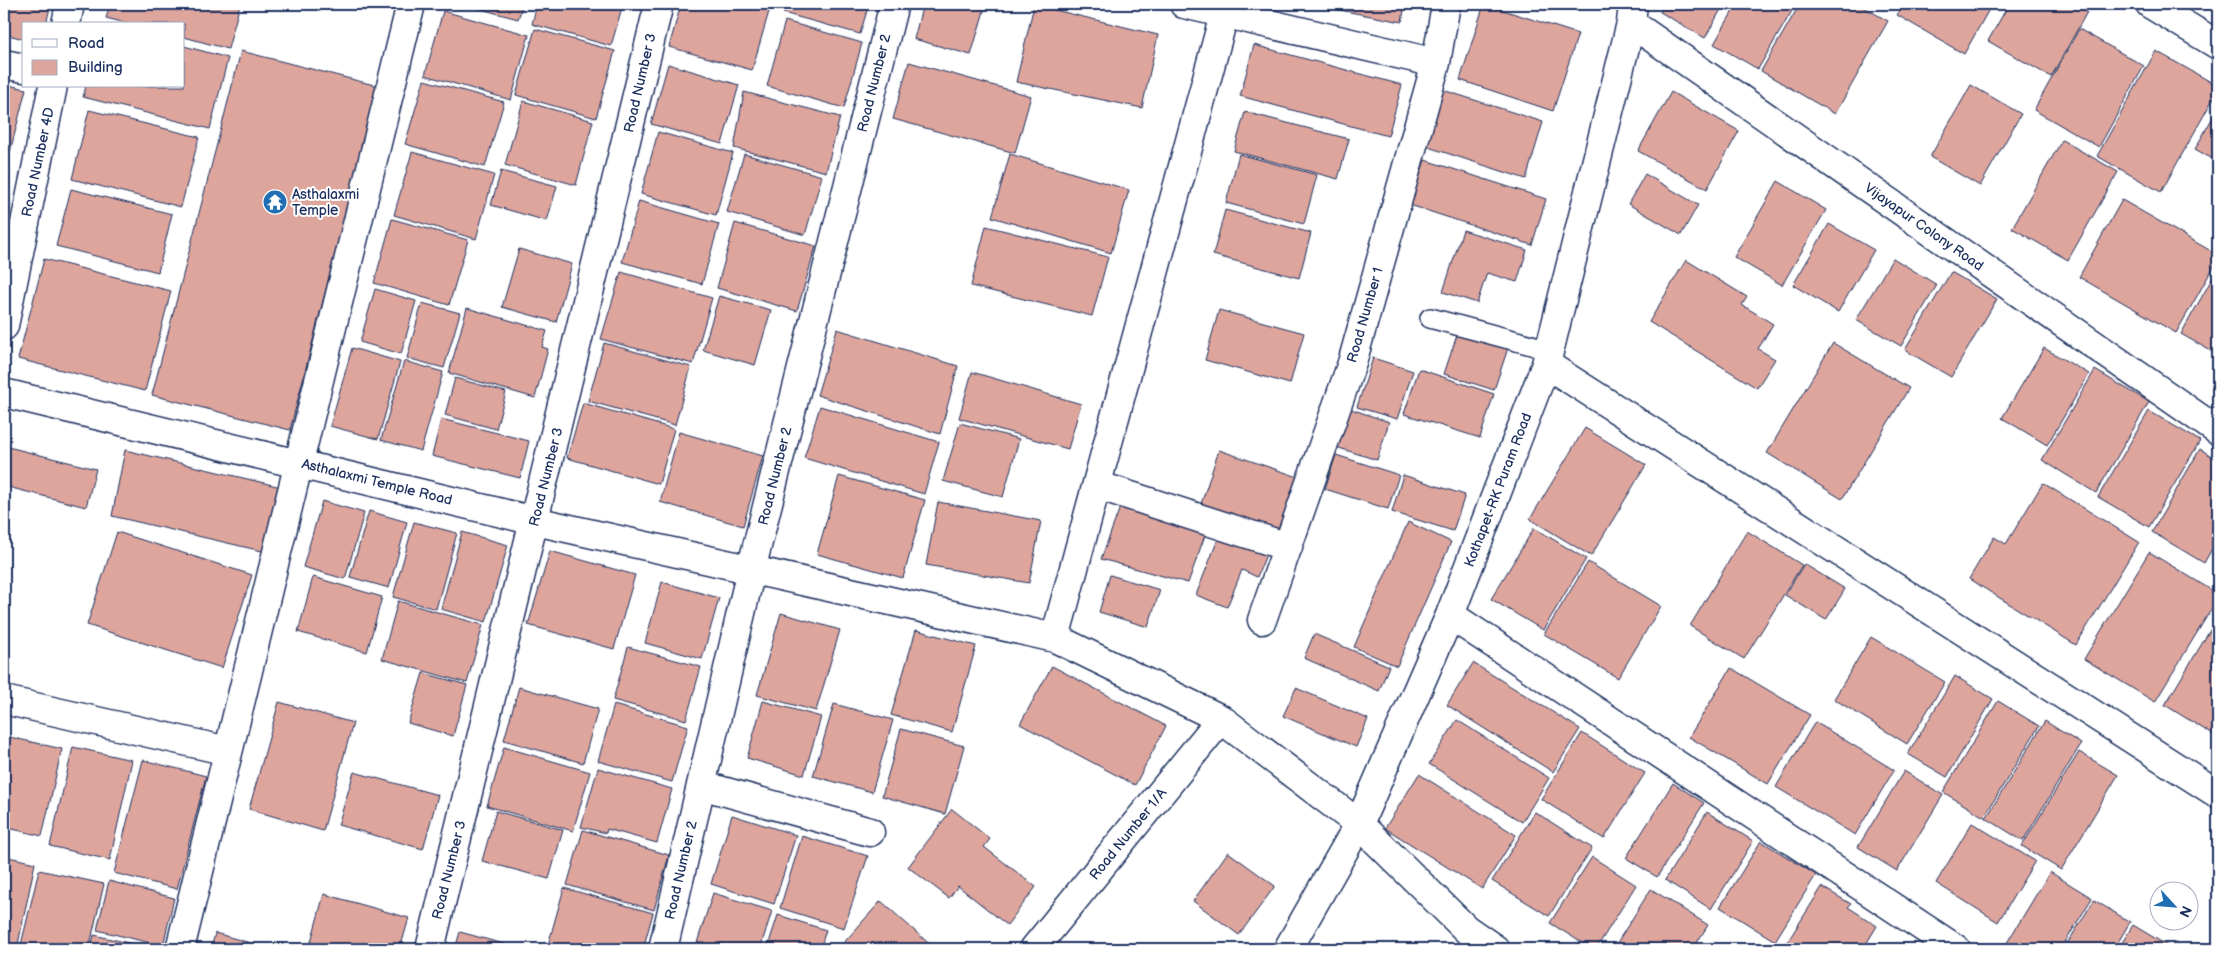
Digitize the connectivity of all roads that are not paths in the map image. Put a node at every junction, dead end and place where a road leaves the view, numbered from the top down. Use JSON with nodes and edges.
{"nodes":[{"id":1,"x":70,"y":4,"type":"edge"},
{"id":2,"x":411,"y":4,"type":"edge"},
{"id":3,"x":659,"y":4,"type":"edge"},
{"id":4,"x":894,"y":4,"type":"edge"},
{"id":5,"x":1184,"y":4,"type":"edge"},
{"id":6,"x":1446,"y":4,"type":"edge"},
{"id":7,"x":2160,"y":6,"type":"edge"},
{"id":8,"x":1226,"y":8,"type":"edge"},
{"id":9,"x":1632,"y":13,"type":"edge"},
{"id":10,"x":66,"y":22,"type":"edge"},
{"id":11,"x":2218,"y":45,"type":"edge"},
{"id":12,"x":1436,"y":62,"type":"junction"},
{"id":13,"x":4,"y":64,"type":"edge"},
{"id":14,"x":22,"y":68,"type":"edge"},
{"id":15,"x":53,"y":88,"type":"edge"},
{"id":16,"x":1430,"y":318,"type":"dead end"},
{"id":17,"x":4,"y":326,"type":"edge"},
{"id":18,"x":1548,"y":357,"type":"junction"},
{"id":19,"x":4,"y":393,"type":"edge"},
{"id":20,"x":2218,"y":432,"type":"edge"},
{"id":21,"x":298,"y":463,"type":"junction"},
{"id":22,"x":1096,"y":485,"type":"junction"},
{"id":23,"x":535,"y":520,"type":"junction"},
{"id":24,"x":1288,"y":547,"type":"junction"},
{"id":25,"x":751,"y":570,"type":"junction"},
{"id":26,"x":1450,"y":615,"type":"junction"},
{"id":27,"x":1262,"y":620,"type":"dead end"},
{"id":28,"x":1055,"y":638,"type":"junction"},
{"id":29,"x":4,"y":700,"type":"edge"},
{"id":30,"x":1221,"y":719,"type":"junction"},
{"id":31,"x":228,"y":751,"type":"junction"},
{"id":32,"x":701,"y":785,"type":"junction"},
{"id":33,"x":2218,"y":794,"type":"edge"},
{"id":34,"x":1360,"y":824,"type":"junction"},
{"id":35,"x":870,"y":832,"type":"dead end"},
{"id":36,"x":1470,"y":939,"type":"edge"},
{"id":37,"x":180,"y":949,"type":"edge"},
{"id":38,"x":430,"y":949,"type":"edge"},
{"id":39,"x":663,"y":949,"type":"edge"},
{"id":40,"x":1034,"y":949,"type":"edge"},
{"id":41,"x":1288,"y":949,"type":"edge"},
{"id":42,"x":1495,"y":949,"type":"edge"},
{"id":43,"x":1956,"y":949,"type":"edge"}],
"edges":[{"from":1,"to":10,"type":"street"},
{"from":2,"to":21,"type":"street"},
{"from":3,"to":23,"type":"street","name":"Road Number 3"},
{"from":4,"to":25,"type":"street","name":"Road Number 2"},
{"from":5,"to":8,"type":"street"},
{"from":6,"to":12,"type":"street","name":"Road Number 1"},
{"from":7,"to":11,"type":"street"},
{"from":8,"to":12,"type":"street"},
{"from":8,"to":22,"type":"street"},
{"from":9,"to":18,"type":"street","name":"Kothapet-RK Puram Road"},
{"from":9,"to":20,"type":"street","name":"Vijayapur Colony Road"},
{"from":12,"to":24,"type":"street","name":"Road Number 1"},
{"from":13,"to":14,"type":"street"},
{"from":15,"to":17,"type":"street","name":"Road Number 4D"},
{"from":16,"to":18,"type":"lane"},
{"from":18,"to":26,"type":"street","name":"Kothapet-RK Puram Road"},
{"from":18,"to":33,"type":"street"},
{"from":19,"to":21,"type":"street","name":"Asthalaxmi Temple Road"},
{"from":21,"to":23,"type":"street","name":"Asthalaxmi Temple Road"},
{"from":21,"to":31,"type":"street"},
{"from":22,"to":24,"type":"street"},
{"from":22,"to":28,"type":"street"},
{"from":23,"to":25,"type":"street","name":"Asthalaxmi Temple Road"},
{"from":23,"to":38,"type":"street","name":"Road Number 3"},
{"from":24,"to":27,"type":"street","name":"Road Number 1"},
{"from":25,"to":28,"type":"street","name":"Asthalaxmi Temple Road"},
{"from":25,"to":32,"type":"street","name":"Road Number 2"},
{"from":26,"to":34,"type":"street","name":"Kothapet-RK Puram Road"},
{"from":26,"to":43,"type":"street"},
{"from":28,"to":30,"type":"street","name":"Asthalaxmi Temple Road"},
{"from":29,"to":31,"type":"street"},
{"from":30,"to":34,"type":"street","name":"Asthalaxmi Temple Road"},
{"from":30,"to":40,"type":"street","name":"Road Number 1/A"},
{"from":31,"to":37,"type":"street"},
{"from":32,"to":35,"type":"street"},
{"from":32,"to":39,"type":"street","name":"Road Number 2"},
{"from":34,"to":36,"type":"street","name":"Asthalaxmi Temple Road"},
{"from":34,"to":41,"type":"street","name":"Kothapet-RK Puram Road"},
{"from":36,"to":42,"type":"street","name":"Asthalaxmi Temple Road"}]}
